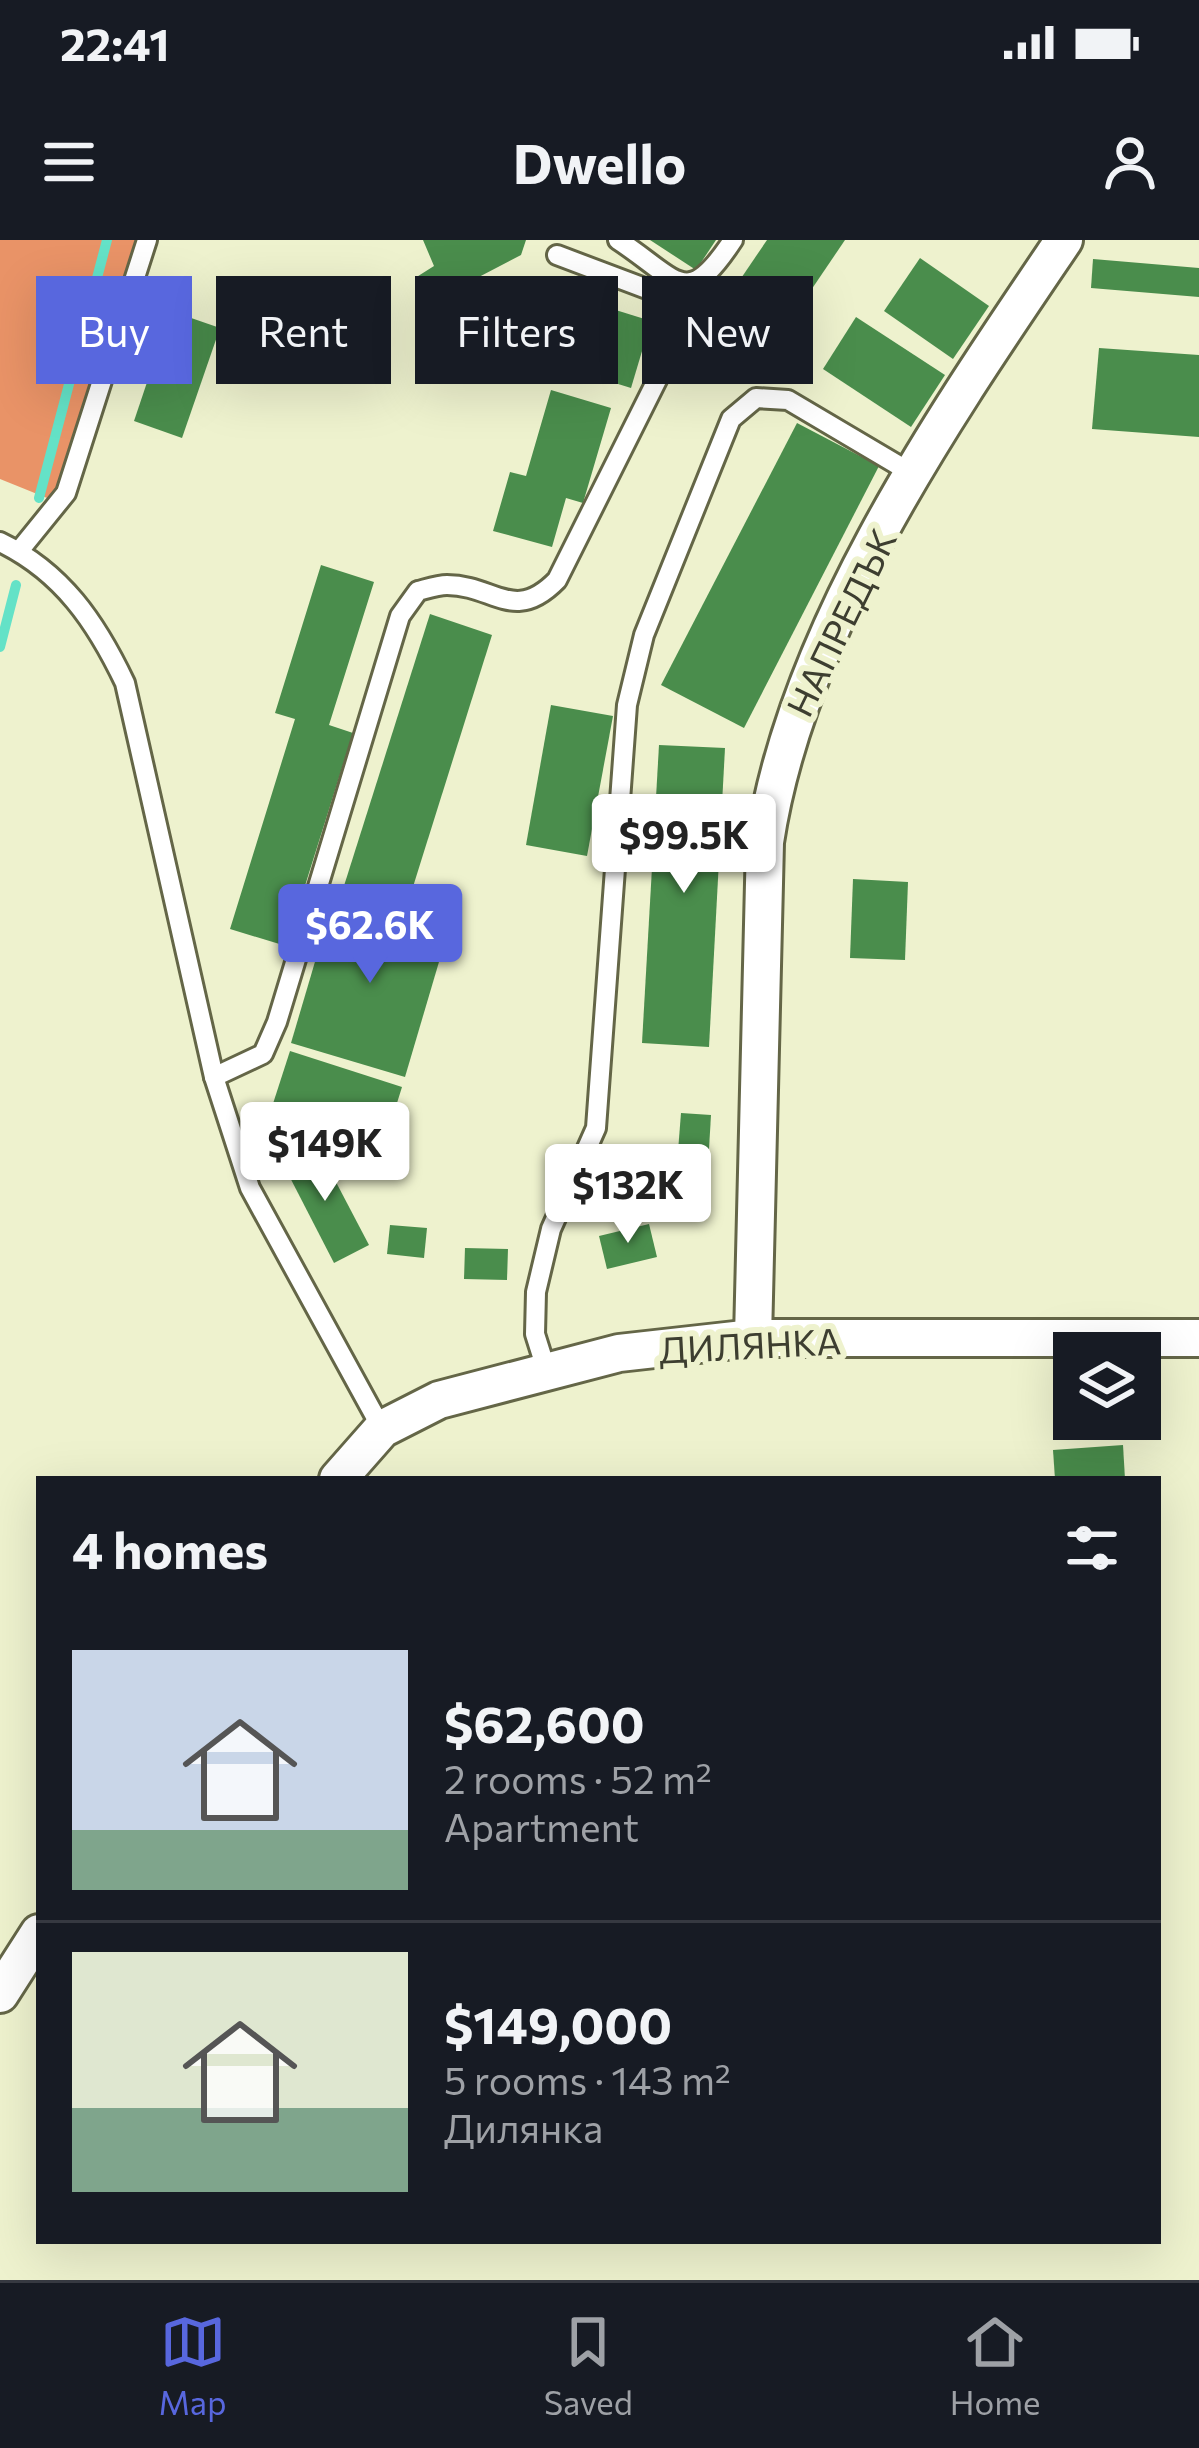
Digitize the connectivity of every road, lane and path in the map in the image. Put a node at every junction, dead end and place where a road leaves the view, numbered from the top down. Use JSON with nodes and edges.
{"nodes":[{"id":1,"x":147,"y":240,"type":"edge"},
{"id":2,"x":618,"y":240,"type":"edge"},
{"id":3,"x":733,"y":240,"type":"edge"},
{"id":4,"x":1064,"y":240,"type":"edge"},
{"id":5,"x":557,"y":255,"type":"dead end"},
{"id":6,"x":913,"y":474,"type":"junction"},
{"id":7,"x":9,"y":546,"type":"edge"},
{"id":8,"x":214,"y":1077,"type":"junction"},
{"id":9,"x":1199,"y":1338,"type":"edge"},
{"id":10,"x":753,"y":1339,"type":"junction"},
{"id":11,"x":546,"y":1369,"type":"junction"},
{"id":12,"x":382,"y":1429,"type":"junction"},
{"id":13,"x":341,"y":1476,"type":"edge"},
{"id":14,"x":36,"y":1938,"type":"edge"},
{"id":15,"x":0,"y":1994,"type":"edge"}],
"edges":[{"from":1,"to":7,"type":"lane"},
{"from":2,"to":3,"type":"lane"},
{"from":4,"to":6,"type":"street","name":"НАПРЕДЪК"},
{"from":5,"to":8,"type":"lane"},
{"from":6,"to":10,"type":"street","name":"НАПРЕДЪК"},
{"from":6,"to":11,"type":"lane"},
{"from":7,"to":8,"type":"lane"},
{"from":8,"to":12,"type":"lane"},
{"from":9,"to":10,"type":"street","name":"ДИЛЯНКА"},
{"from":10,"to":11,"type":"street","name":"ДИЛЯНКА"},
{"from":11,"to":12,"type":"street","name":"ДИЛЯНКА"},
{"from":12,"to":13,"type":"street","name":"ДИЛЯНКА"},
{"from":14,"to":15,"type":"street"}]}
